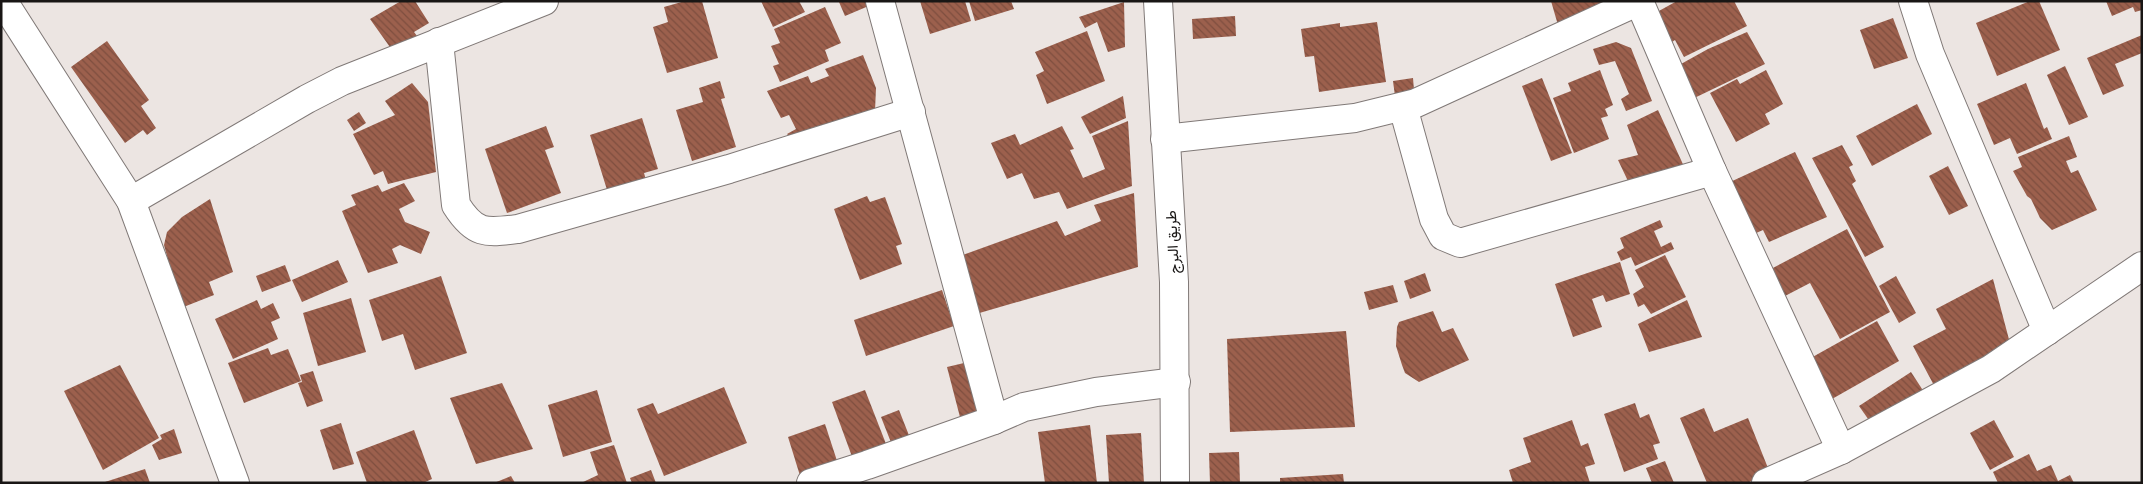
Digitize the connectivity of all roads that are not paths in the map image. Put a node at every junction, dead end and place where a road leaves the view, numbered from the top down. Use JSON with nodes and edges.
{"nodes":[{"id":1,"x":3,"y":1,"type":"edge"},
{"id":2,"x":544,"y":1,"type":"edge"},
{"id":3,"x":880,"y":1,"type":"edge"},
{"id":4,"x":1158,"y":1,"type":"edge"},
{"id":5,"x":1639,"y":1,"type":"edge"},
{"id":6,"x":1913,"y":1,"type":"edge"},
{"id":7,"x":439,"y":42,"type":"junction"},
{"id":8,"x":1402,"y":107,"type":"junction"},
{"id":9,"x":911,"y":112,"type":"junction"},
{"id":10,"x":1165,"y":139,"type":"junction"},
{"id":11,"x":1712,"y":171,"type":"junction"},
{"id":12,"x":131,"y":201,"type":"junction"},
{"id":13,"x":2142,"y":266,"type":"edge"},
{"id":14,"x":2047,"y":331,"type":"junction"},
{"id":15,"x":1176,"y":382,"type":"junction"},
{"id":16,"x":994,"y":420,"type":"junction"},
{"id":17,"x":1841,"y":450,"type":"junction"},
{"id":18,"x":234,"y":483,"type":"edge"},
{"id":19,"x":811,"y":483,"type":"edge"},
{"id":20,"x":1175,"y":483,"type":"edge"},
{"id":21,"x":1766,"y":483,"type":"edge"}],
"edges":[{"from":1,"to":12,"type":"street"},
{"from":2,"to":7,"type":"street"},
{"from":3,"to":9,"type":"street"},
{"from":4,"to":10,"type":"street","name":"طريق البرج"},
{"from":5,"to":8,"type":"street"},
{"from":5,"to":11,"type":"street"},
{"from":6,"to":14,"type":"street"},
{"from":7,"to":9,"type":"street"},
{"from":7,"to":12,"type":"street"},
{"from":8,"to":10,"type":"street"},
{"from":8,"to":11,"type":"street"},
{"from":9,"to":16,"type":"street"},
{"from":10,"to":15,"type":"street","name":"طريق البرج"},
{"from":11,"to":17,"type":"street"},
{"from":12,"to":18,"type":"street"},
{"from":13,"to":14,"type":"street"},
{"from":14,"to":17,"type":"street"},
{"from":15,"to":16,"type":"street"},
{"from":15,"to":20,"type":"street","name":"طريق البرج"},
{"from":16,"to":19,"type":"street"},
{"from":17,"to":21,"type":"street"}]}
